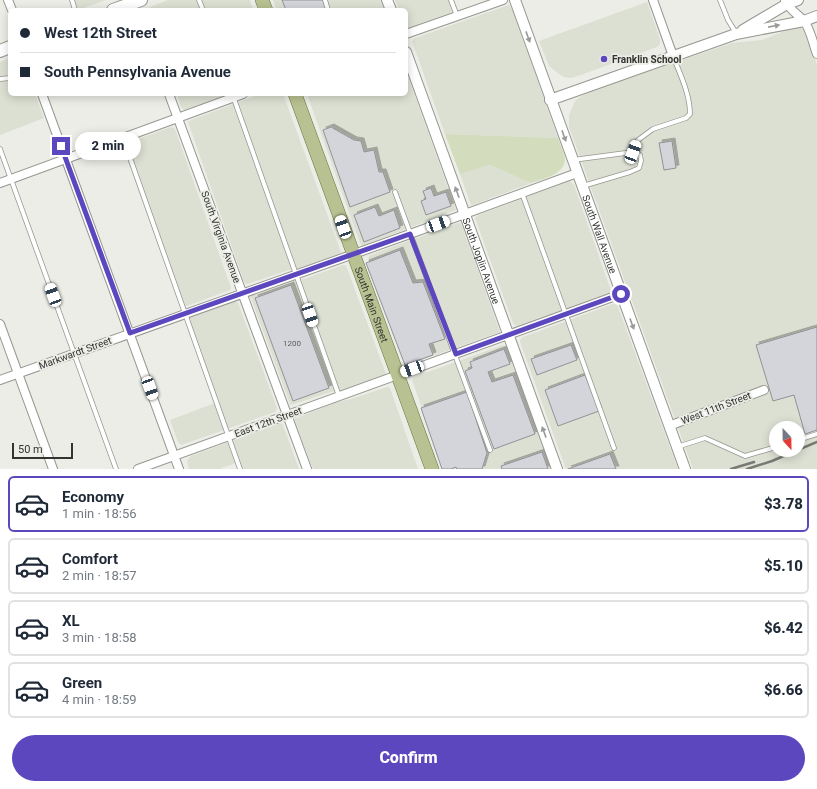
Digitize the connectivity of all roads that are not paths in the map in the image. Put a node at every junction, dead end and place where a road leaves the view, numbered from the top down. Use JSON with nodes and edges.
{"nodes":[{"id":1,"x":451,"y":0,"type":"edge"},
{"id":2,"x":503,"y":0,"type":"edge"},
{"id":3,"x":515,"y":0,"type":"edge"},
{"id":4,"x":652,"y":0,"type":"edge"},
{"id":5,"x":720,"y":0,"type":"edge"},
{"id":6,"x":798,"y":0,"type":"edge"},
{"id":7,"x":786,"y":2,"type":"edge"},
{"id":8,"x":137,"y":3,"type":"edge"},
{"id":9,"x":120,"y":8,"type":"edge"},
{"id":10,"x":457,"y":16,"type":"junction"},
{"id":11,"x":817,"y":16,"type":"edge"},
{"id":12,"x":804,"y":21,"type":"junction"},
{"id":13,"x":408,"y":33,"type":"edge"},
{"id":14,"x":736,"y":34,"type":"junction"},
{"id":15,"x":817,"y":54,"type":"edge"},
{"id":16,"x":673,"y":56,"type":"junction"},
{"id":17,"x":408,"y":57,"type":"edge"},
{"id":18,"x":43,"y":96,"type":"edge"},
{"id":19,"x":170,"y":96,"type":"edge"},
{"id":20,"x":233,"y":96,"type":"edge"},
{"id":21,"x":296,"y":96,"type":"edge"},
{"id":22,"x":550,"y":100,"type":"junction"},
{"id":23,"x":178,"y":118,"type":"junction"},
{"id":24,"x":123,"y":138,"type":"junction"},
{"id":25,"x":0,"y":149,"type":"edge"},
{"id":26,"x":633,"y":152,"type":"junction"},
{"id":27,"x":66,"y":159,"type":"junction"},
{"id":28,"x":572,"y":160,"type":"junction"},
{"id":29,"x":577,"y":173,"type":"junction"},
{"id":30,"x":11,"y":179,"type":"junction"},
{"id":31,"x":0,"y":183,"type":"edge"},
{"id":32,"x":582,"y":187,"type":"junction"},
{"id":33,"x":395,"y":192,"type":"dead end"},
{"id":34,"x":522,"y":193,"type":"junction"},
{"id":35,"x":465,"y":214,"type":"junction"},
{"id":36,"x":410,"y":234,"type":"junction"},
{"id":37,"x":353,"y":254,"type":"junction"},
{"id":38,"x":296,"y":275,"type":"junction"},
{"id":39,"x":242,"y":294,"type":"junction"},
{"id":40,"x":621,"y":294,"type":"junction"},
{"id":41,"x":185,"y":314,"type":"junction"},
{"id":42,"x":566,"y":314,"type":"junction"},
{"id":43,"x":0,"y":324,"type":"edge"},
{"id":44,"x":130,"y":333,"type":"junction"},
{"id":45,"x":509,"y":335,"type":"junction"},
{"id":46,"x":74,"y":353,"type":"junction"},
{"id":47,"x":456,"y":354,"type":"junction"},
{"id":48,"x":18,"y":374,"type":"junction"},
{"id":49,"x":398,"y":375,"type":"junction"},
{"id":50,"x":0,"y":380,"type":"edge"},
{"id":51,"x":764,"y":390,"type":"dead end"},
{"id":52,"x":339,"y":396,"type":"junction"},
{"id":53,"x":287,"y":414,"type":"junction"},
{"id":54,"x":669,"y":426,"type":"junction"},
{"id":55,"x":817,"y":434,"type":"edge"},
{"id":56,"x":229,"y":436,"type":"junction"},
{"id":57,"x":805,"y":438,"type":"edge"},
{"id":58,"x":677,"y":447,"type":"junction"},
{"id":59,"x":614,"y":448,"type":"dead end"},
{"id":60,"x":769,"y":449,"type":"edge"},
{"id":61,"x":490,"y":450,"type":"dead end"},
{"id":62,"x":174,"y":456,"type":"junction"},
{"id":63,"x":430,"y":468,"type":"edge"},
{"id":64,"x":53,"y":469,"type":"edge"},
{"id":65,"x":116,"y":469,"type":"edge"},
{"id":66,"x":138,"y":469,"type":"edge"},
{"id":67,"x":179,"y":469,"type":"edge"},
{"id":68,"x":240,"y":469,"type":"edge"},
{"id":69,"x":307,"y":469,"type":"edge"},
{"id":70,"x":557,"y":469,"type":"edge"},
{"id":71,"x":685,"y":469,"type":"edge"}],
"edges":[{"from":1,"to":10,"type":"lane"},
{"from":2,"to":10,"type":"street"},
{"from":3,"to":22,"type":"street","name":"South Wall Avenue","one_way":true},
{"from":4,"to":16,"type":"street"},
{"from":5,"to":14,"type":"lane"},
{"from":6,"to":7,"type":"street"},
{"from":7,"to":12,"type":"street"},
{"from":7,"to":14,"type":"street"},
{"from":8,"to":9,"type":"main road"},
{"from":10,"to":13,"type":"street"},
{"from":11,"to":12,"type":"street"},
{"from":14,"to":12,"type":"street","one_way":true},
{"from":12,"to":15,"type":"street"},
{"from":14,"to":16,"type":"street"},
{"from":16,"to":22,"type":"street"},
{"from":16,"to":26,"type":"lane"},
{"from":35,"to":17,"type":"street","name":"South Joplin Avenue","one_way":true},
{"from":18,"to":27,"type":"street"},
{"from":19,"to":23,"type":"street","name":"South Virginia Avenue"},
{"from":20,"to":23,"type":"street"},
{"from":20,"to":38,"type":"lane"},
{"from":21,"to":37,"type":"main road","name":"South Main Street"},
{"from":22,"to":28,"type":"street","name":"South Wall Avenue","one_way":true},
{"from":23,"to":24,"type":"street"},
{"from":23,"to":39,"type":"street","name":"South Virginia Avenue"},
{"from":24,"to":27,"type":"street"},
{"from":24,"to":41,"type":"lane"},
{"from":25,"to":30,"type":"lane"},
{"from":26,"to":28,"type":"lane"},
{"from":26,"to":32,"type":"lane"},
{"from":27,"to":30,"type":"street"},
{"from":27,"to":44,"type":"street"},
{"from":28,"to":29,"type":"street","name":"South Wall Avenue"},
{"from":29,"to":32,"type":"street","name":"South Wall Avenue"},
{"from":29,"to":34,"type":"street","name":"Markwardt Street"},
{"from":30,"to":31,"type":"street"},
{"from":30,"to":46,"type":"lane"},
{"from":32,"to":40,"type":"street","name":"South Wall Avenue"},
{"from":33,"to":36,"type":"lane"},
{"from":34,"to":35,"type":"street","name":"Markwardt Street"},
{"from":34,"to":42,"type":"lane"},
{"from":35,"to":36,"type":"street","name":"Markwardt Street"},
{"from":35,"to":45,"type":"street","name":"South Joplin Avenue"},
{"from":36,"to":37,"type":"street","name":"Markwardt Street"},
{"from":36,"to":47,"type":"lane"},
{"from":37,"to":38,"type":"street","name":"Markwardt Street"},
{"from":37,"to":49,"type":"main road","name":"South Main Street"},
{"from":38,"to":39,"type":"street","name":"Markwardt Street"},
{"from":38,"to":52,"type":"lane"},
{"from":39,"to":41,"type":"street","name":"Markwardt Street"},
{"from":39,"to":53,"type":"street","name":"South Virginia Avenue"},
{"from":40,"to":42,"type":"street","name":"East 12th Street"},
{"from":40,"to":54,"type":"street","name":"South Wall Avenue","one_way":true},
{"from":41,"to":44,"type":"street","name":"Markwardt Street"},
{"from":41,"to":56,"type":"lane"},
{"from":42,"to":45,"type":"street","name":"East 12th Street"},
{"from":42,"to":59,"type":"lane"},
{"from":43,"to":48,"type":"street"},
{"from":44,"to":46,"type":"street","name":"Markwardt Street"},
{"from":44,"to":62,"type":"street"},
{"from":45,"to":47,"type":"street","name":"East 12th Street"},
{"from":70,"to":45,"type":"street","name":"South Joplin Avenue","one_way":true},
{"from":46,"to":48,"type":"street","name":"Markwardt Street"},
{"from":46,"to":65,"type":"lane"},
{"from":47,"to":49,"type":"street","name":"East 12th Street"},
{"from":47,"to":61,"type":"lane"},
{"from":48,"to":50,"type":"street","name":"Markwardt Street"},
{"from":48,"to":64,"type":"street"},
{"from":49,"to":52,"type":"street","name":"East 12th Street"},
{"from":49,"to":63,"type":"main road","name":"South Main Street"},
{"from":51,"to":54,"type":"street","name":"West 11th Street"},
{"from":52,"to":53,"type":"street","name":"East 12th Street"},
{"from":53,"to":56,"type":"street","name":"East 12th Street"},
{"from":53,"to":69,"type":"street","name":"South Virginia Avenue"},
{"from":54,"to":58,"type":"street","name":"South Wall Avenue"},
{"from":55,"to":57,"type":"lane"},
{"from":56,"to":62,"type":"street","name":"East 12th Street"},
{"from":56,"to":68,"type":"lane"},
{"from":58,"to":60,"type":"lane"},
{"from":58,"to":71,"type":"street","name":"South Wall Avenue"},
{"from":62,"to":66,"type":"street","name":"East 12th Street"},
{"from":62,"to":67,"type":"street"}]}
